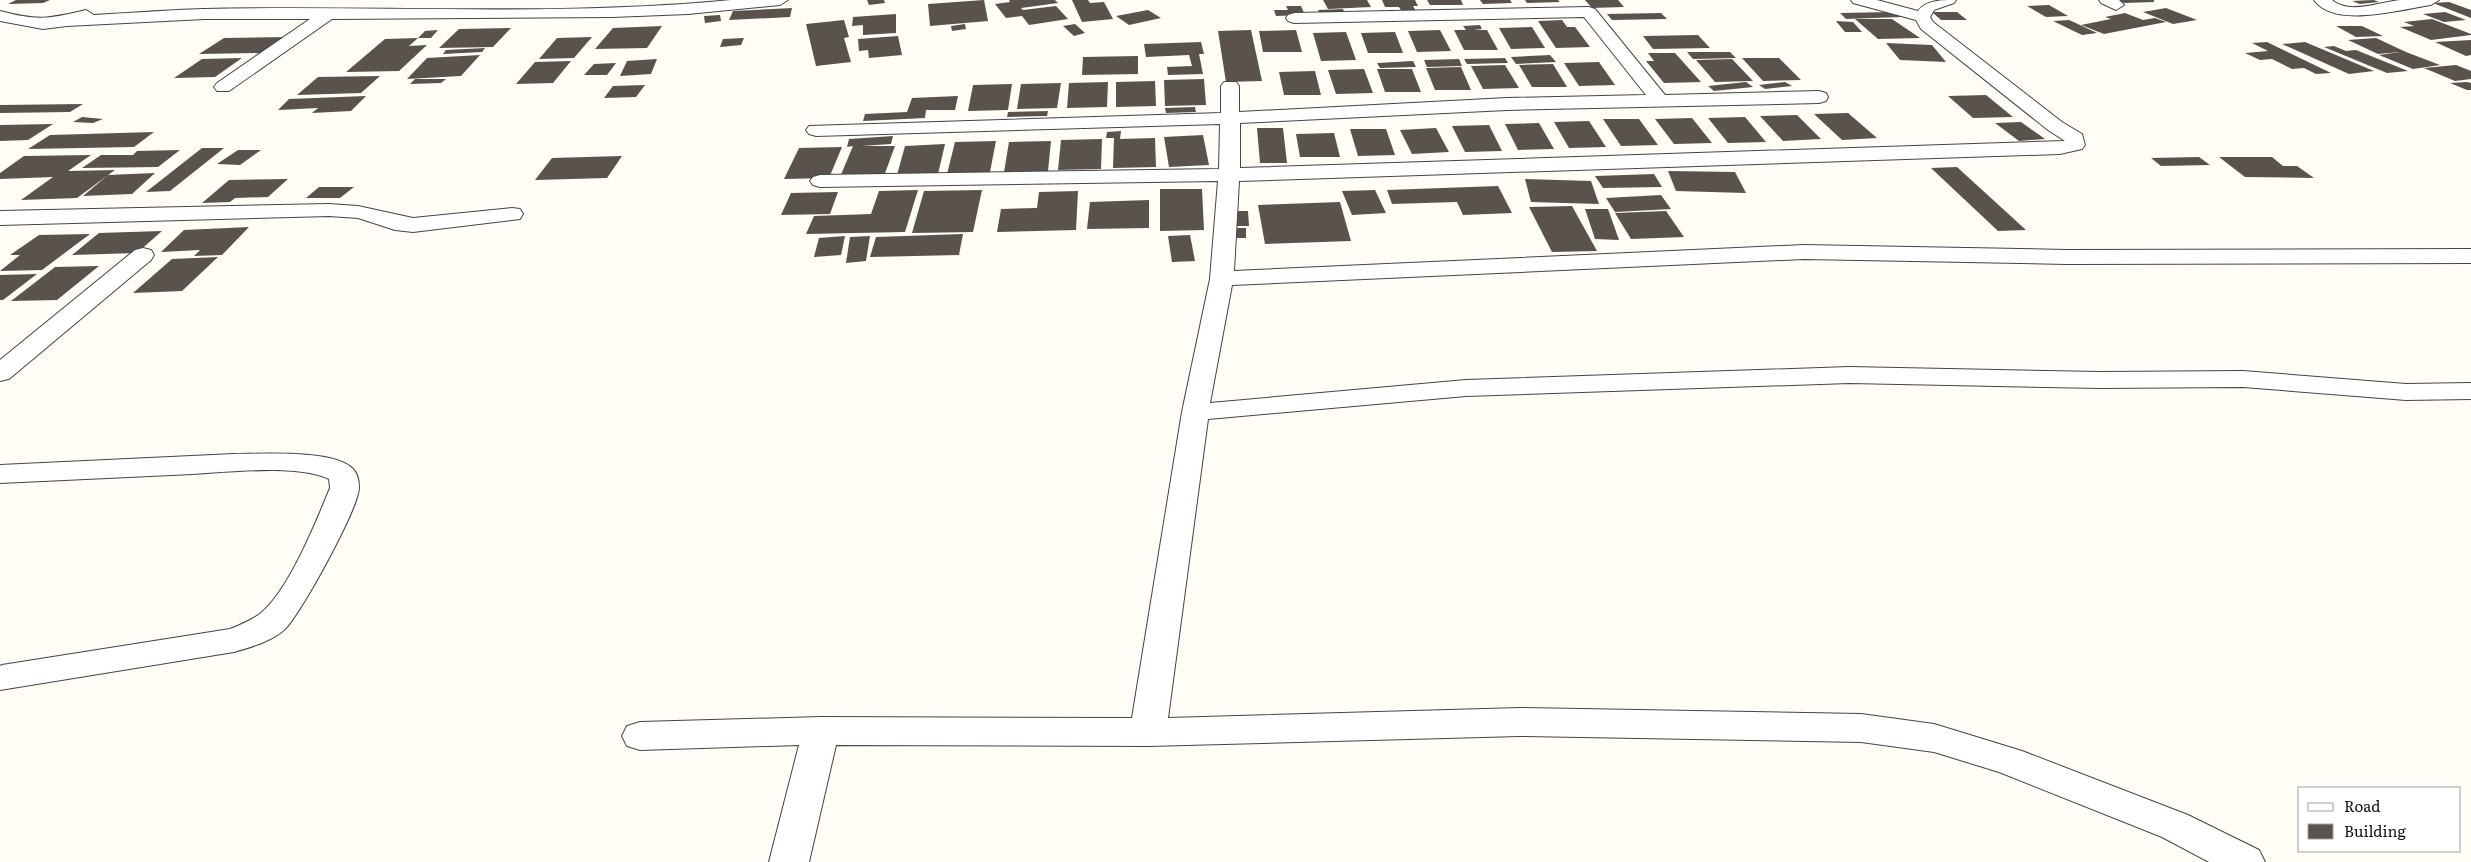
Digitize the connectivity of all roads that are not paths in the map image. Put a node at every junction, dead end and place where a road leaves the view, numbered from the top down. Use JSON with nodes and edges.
{"nodes":[{"id":1,"x":436,"y":0,"type":"edge"},
{"id":2,"x":780,"y":0,"type":"edge"},
{"id":3,"x":1859,"y":0,"type":"edge"},
{"id":4,"x":1948,"y":0,"type":"edge"},
{"id":5,"x":2322,"y":0,"type":"edge"},
{"id":6,"x":2431,"y":0,"type":"edge"},
{"id":7,"x":108,"y":4,"type":"dead end"},
{"id":8,"x":1585,"y":6,"type":"edge"},
{"id":9,"x":329,"y":14,"type":"junction"},
{"id":10,"x":416,"y":15,"type":"junction"},
{"id":11,"x":0,"y":16,"type":"edge"},
{"id":12,"x":1922,"y":17,"type":"junction"},
{"id":13,"x":1294,"y":18,"type":"dead end"},
{"id":14,"x":68,"y":21,"type":"junction"},
{"id":15,"x":223,"y":86,"type":"dead end"},
{"id":16,"x":1230,"y":86,"type":"dead end"},
{"id":17,"x":1819,"y":96,"type":"dead end"},
{"id":18,"x":1659,"y":100,"type":"junction"},
{"id":19,"x":1229,"y":118,"type":"junction"},
{"id":20,"x":816,"y":130,"type":"dead end"},
{"id":21,"x":1229,"y":175,"type":"junction"},
{"id":22,"x":820,"y":181,"type":"dead end"},
{"id":23,"x":512,"y":214,"type":"dead end"},
{"id":24,"x":0,"y":218,"type":"edge"},
{"id":25,"x":143,"y":255,"type":"dead end"},
{"id":26,"x":2471,"y":256,"type":"edge"},
{"id":27,"x":1222,"y":279,"type":"junction"},
{"id":28,"x":0,"y":373,"type":"edge"},
{"id":29,"x":2471,"y":391,"type":"edge"},
{"id":30,"x":1195,"y":412,"type":"junction"},
{"id":31,"x":0,"y":474,"type":"edge"},
{"id":32,"x":2,"y":678,"type":"dead end"},
{"id":33,"x":821,"y":731,"type":"junction"},
{"id":34,"x":1148,"y":732,"type":"junction"},
{"id":35,"x":640,"y":736,"type":"dead end"},
{"id":36,"x":789,"y":862,"type":"edge"},
{"id":37,"x":2245,"y":862,"type":"edge"}],
"edges":[{"from":1,"to":10,"type":"street"},
{"from":2,"to":10,"type":"street"},
{"from":3,"to":12,"type":"street"},
{"from":4,"to":12,"type":"street"},
{"from":5,"to":6,"type":"street"},
{"from":7,"to":14,"type":"street"},
{"from":8,"to":13,"type":"street"},
{"from":8,"to":18,"type":"street"},
{"from":9,"to":10,"type":"street"},
{"from":9,"to":14,"type":"street"},
{"from":9,"to":15,"type":"street"},
{"from":11,"to":14,"type":"street"},
{"from":12,"to":21,"type":"street"},
{"from":16,"to":19,"type":"street"},
{"from":17,"to":18,"type":"street"},
{"from":18,"to":19,"type":"street"},
{"from":19,"to":20,"type":"street"},
{"from":19,"to":21,"type":"street"},
{"from":21,"to":22,"type":"street"},
{"from":21,"to":27,"type":"street"},
{"from":23,"to":24,"type":"street"},
{"from":25,"to":28,"type":"street"},
{"from":26,"to":27,"type":"street"},
{"from":27,"to":30,"type":"street"},
{"from":29,"to":30,"type":"street"},
{"from":30,"to":34,"type":"street"},
{"from":31,"to":32,"type":"street"},
{"from":33,"to":34,"type":"street"},
{"from":33,"to":35,"type":"street"},
{"from":33,"to":36,"type":"street"},
{"from":34,"to":37,"type":"street"}]}
